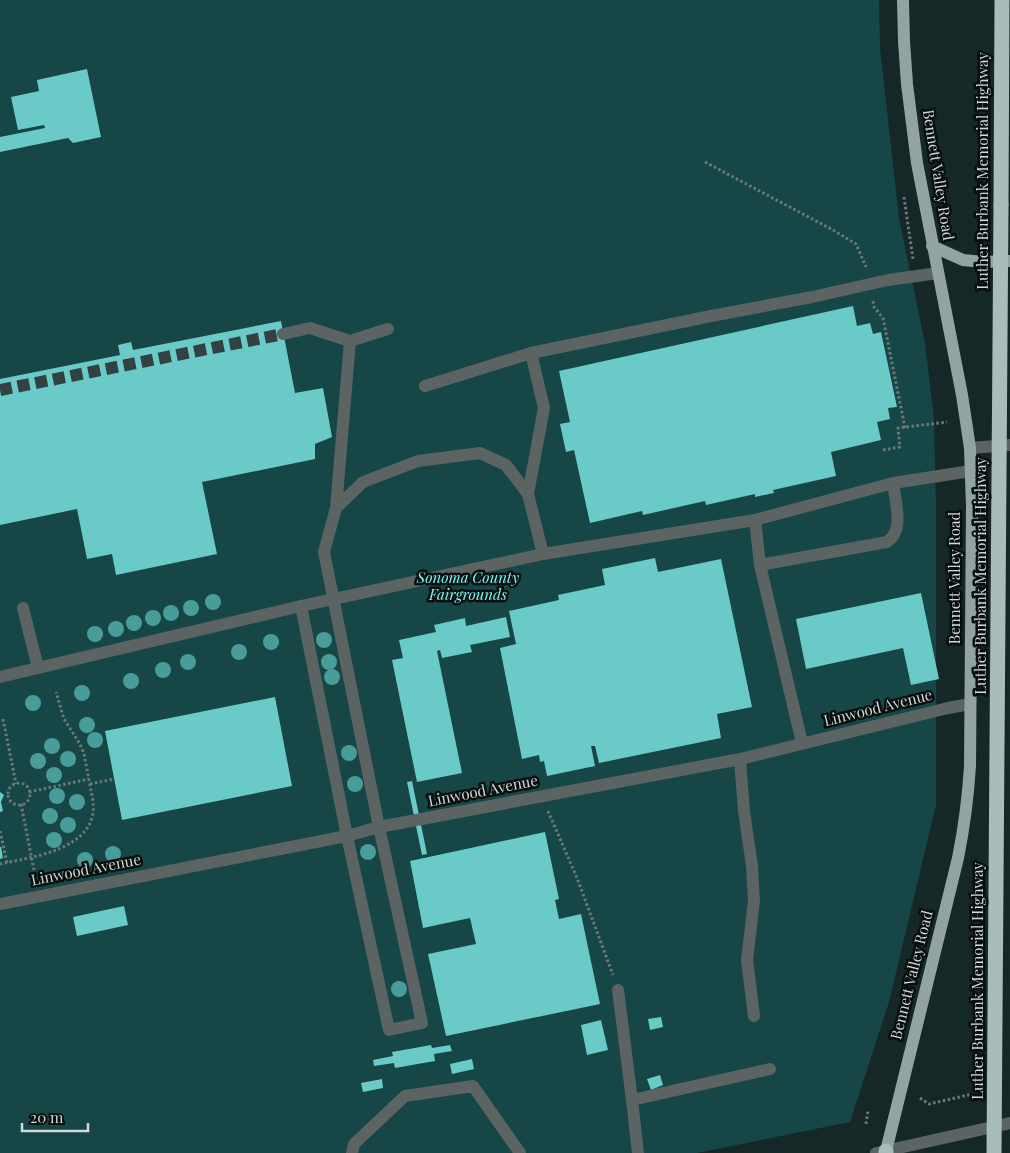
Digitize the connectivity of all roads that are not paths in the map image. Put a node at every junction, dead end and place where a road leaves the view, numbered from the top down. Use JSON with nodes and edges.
{"nodes":[{"id":1,"x":903,"y":0,"type":"edge"},
{"id":2,"x":1002,"y":0,"type":"edge"},
{"id":3,"x":932,"y":246,"type":"junction"},
{"id":4,"x":1010,"y":261,"type":"edge"},
{"id":5,"x":938,"y":273,"type":"junction"},
{"id":6,"x":388,"y":329,"type":"dead end"},
{"id":7,"x":283,"y":334,"type":"tunnel mouth"},
{"id":8,"x":350,"y":341,"type":"junction"},
{"id":9,"x":531,"y":353,"type":"junction"},
{"id":10,"x":425,"y":386,"type":"dead end"},
{"id":11,"x":1010,"y":446,"type":"edge"},
{"id":12,"x":970,"y":448,"type":"junction"},
{"id":13,"x":971,"y":471,"type":"junction"},
{"id":14,"x":893,"y":483,"type":"junction"},
{"id":15,"x":528,"y":494,"type":"junction"},
{"id":16,"x":336,"y":508,"type":"junction"},
{"id":17,"x":755,"y":520,"type":"junction"},
{"id":18,"x":543,"y":554,"type":"junction"},
{"id":19,"x":760,"y":565,"type":"junction"},
{"id":20,"x":333,"y":599,"type":"junction"},
{"id":21,"x":301,"y":606,"type":"junction"},
{"id":22,"x":23,"y":608,"type":"dead end"},
{"id":23,"x":38,"y":668,"type":"junction"},
{"id":24,"x":0,"y":677,"type":"edge"},
{"id":25,"x":970,"y":704,"type":"junction"},
{"id":26,"x":802,"y":743,"type":"junction"},
{"id":27,"x":740,"y":760,"type":"junction"},
{"id":28,"x":379,"y":827,"type":"junction"},
{"id":29,"x":347,"y":836,"type":"junction"},
{"id":30,"x":0,"y":904,"type":"edge"},
{"id":31,"x":618,"y":990,"type":"road end"},
{"id":32,"x":754,"y":1016,"type":"dead end"},
{"id":33,"x":770,"y":1069,"type":"dead end"},
{"id":34,"x":632,"y":1100,"type":"junction"},
{"id":35,"x":1010,"y":1123,"type":"edge"},
{"id":36,"x":883,"y":1152,"type":"edge"},
{"id":37,"x":352,"y":1153,"type":"edge"},
{"id":38,"x":520,"y":1153,"type":"edge"},
{"id":39,"x":638,"y":1153,"type":"edge"},
{"id":40,"x":994,"y":1153,"type":"edge"}],
"edges":[{"from":1,"to":3,"type":"main road","name":"Bennett Valley Road"},
{"from":2,"to":40,"type":"highway","name":"Luther Burbank Memorial Highway","bridge":true},
{"from":3,"to":4,"type":"main road"},
{"from":3,"to":5,"type":"main road","name":"Bennett Valley Road"},
{"from":5,"to":9,"type":"street"},
{"from":5,"to":12,"type":"main road","name":"Bennett Valley Road"},
{"from":6,"to":8,"type":"street"},
{"from":7,"to":8,"type":"street"},
{"from":8,"to":16,"type":"street"},
{"from":9,"to":10,"type":"street"},
{"from":9,"to":15,"type":"street"},
{"from":11,"to":12,"type":"street"},
{"from":12,"to":13,"type":"main road","name":"Bennett Valley Road"},
{"from":13,"to":14,"type":"street"},
{"from":13,"to":25,"type":"main road","name":"Bennett Valley Road"},
{"from":14,"to":17,"type":"street"},
{"from":14,"to":19,"type":"street"},
{"from":15,"to":16,"type":"street"},
{"from":15,"to":18,"type":"street"},
{"from":16,"to":20,"type":"street"},
{"from":17,"to":18,"type":"street"},
{"from":17,"to":19,"type":"street"},
{"from":18,"to":20,"type":"street"},
{"from":19,"to":26,"type":"street"},
{"from":20,"to":21,"type":"street"},
{"from":20,"to":28,"type":"street"},
{"from":21,"to":23,"type":"street"},
{"from":21,"to":29,"type":"street"},
{"from":22,"to":23,"type":"street"},
{"from":23,"to":24,"type":"street"},
{"from":25,"to":26,"type":"street","name":"Linwood Avenue"},
{"from":25,"to":36,"type":"main road","name":"Bennett Valley Road"},
{"from":26,"to":27,"type":"street","name":"Linwood Avenue"},
{"from":27,"to":28,"type":"street","name":"Linwood Avenue"},
{"from":27,"to":32,"type":"street"},
{"from":28,"to":29,"type":"street","name":"Linwood Avenue"},
{"from":28,"to":29,"type":"street"},
{"from":29,"to":30,"type":"street","name":"Linwood Avenue"},
{"from":31,"to":34,"type":"street"},
{"from":33,"to":34,"type":"street"},
{"from":34,"to":39,"type":"street"},
{"from":35,"to":36,"type":"street"},
{"from":37,"to":38,"type":"street"}]}
